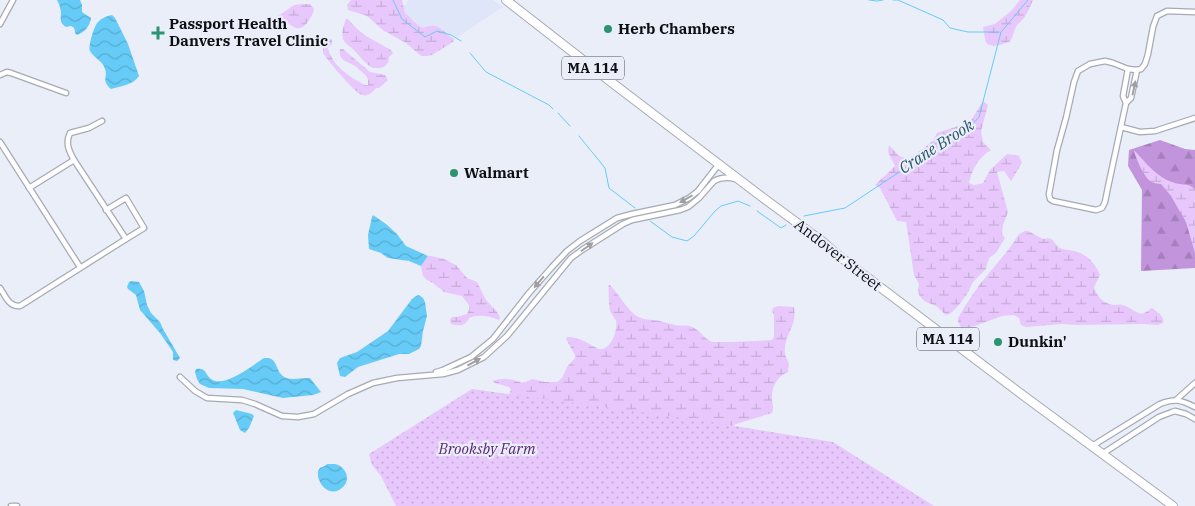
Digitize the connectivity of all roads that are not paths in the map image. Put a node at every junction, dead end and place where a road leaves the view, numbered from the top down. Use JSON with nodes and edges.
{"nodes":[{"id":1,"x":12,"y":0,"type":"edge"},
{"id":2,"x":506,"y":0,"type":"edge"},
{"id":3,"x":1195,"y":12,"type":"edge"},
{"id":4,"x":0,"y":24,"type":"edge"},
{"id":5,"x":1128,"y":69,"type":"junction"},
{"id":6,"x":1137,"y":70,"type":"junction"},
{"id":7,"x":0,"y":74,"type":"edge"},
{"id":8,"x":66,"y":93,"type":"dead end"},
{"id":9,"x":1126,"y":103,"type":"junction"},
{"id":10,"x":1195,"y":118,"type":"edge"},
{"id":11,"x":102,"y":120,"type":"dead end"},
{"id":12,"x":1121,"y":127,"type":"junction"},
{"id":13,"x":0,"y":142,"type":"edge"},
{"id":14,"x":74,"y":160,"type":"junction"},
{"id":15,"x":719,"y":164,"type":"junction"},
{"id":16,"x":740,"y":181,"type":"junction"},
{"id":17,"x":29,"y":188,"type":"junction"},
{"id":18,"x":106,"y":210,"type":"junction"},
{"id":19,"x":126,"y":239,"type":"junction"},
{"id":20,"x":80,"y":268,"type":"junction"},
{"id":21,"x":0,"y":288,"type":"edge"},
{"id":22,"x":428,"y":375,"type":"junction"},
{"id":23,"x":180,"y":376,"type":"dead end"},
{"id":24,"x":1195,"y":383,"type":"edge"},
{"id":25,"x":1176,"y":400,"type":"junction"},
{"id":26,"x":1195,"y":407,"type":"edge"},
{"id":27,"x":1195,"y":419,"type":"edge"},
{"id":28,"x":1092,"y":446,"type":"junction"},
{"id":29,"x":1102,"y":454,"type":"junction"},
{"id":30,"x":12,"y":506,"type":"edge"},
{"id":31,"x":17,"y":506,"type":"edge"},
{"id":32,"x":1173,"y":506,"type":"edge"}],
"edges":[{"from":1,"to":4,"type":"street"},
{"from":2,"to":15,"type":"highway","name":"Andover Street","number":"MA 114"},
{"from":3,"to":6,"type":"street"},
{"from":5,"to":6,"type":"street"},
{"from":5,"to":9,"type":"street"},
{"from":5,"to":12,"type":"street"},
{"from":9,"to":6,"type":"street","one_way":true},
{"from":7,"to":8,"type":"street"},
{"from":9,"to":12,"type":"street"},
{"from":10,"to":12,"type":"street"},
{"from":11,"to":14,"type":"street"},
{"from":13,"to":17,"type":"street"},
{"from":14,"to":17,"type":"street"},
{"from":14,"to":18,"type":"street"},
{"from":15,"to":16,"type":"highway","name":"Andover Street","number":"MA 114"},
{"from":15,"to":22,"type":"street","one_way":true},
{"from":22,"to":16,"type":"street","one_way":true},
{"from":16,"to":28,"type":"highway","name":"Andover Street","number":"MA 114"},
{"from":17,"to":20,"type":"street"},
{"from":18,"to":19,"type":"street"},
{"from":18,"to":19,"type":"street"},
{"from":19,"to":20,"type":"street"},
{"from":20,"to":21,"type":"street"},
{"from":22,"to":23,"type":"street"},
{"from":24,"to":25,"type":"street"},
{"from":25,"to":26,"type":"street"},
{"from":25,"to":28,"type":"street"},
{"from":27,"to":29,"type":"street"},
{"from":28,"to":29,"type":"highway","name":"Andover Street","number":"MA 114"},
{"from":29,"to":32,"type":"highway","name":"Andover Street","number":"MA 114"},
{"from":30,"to":31,"type":"street"}]}
